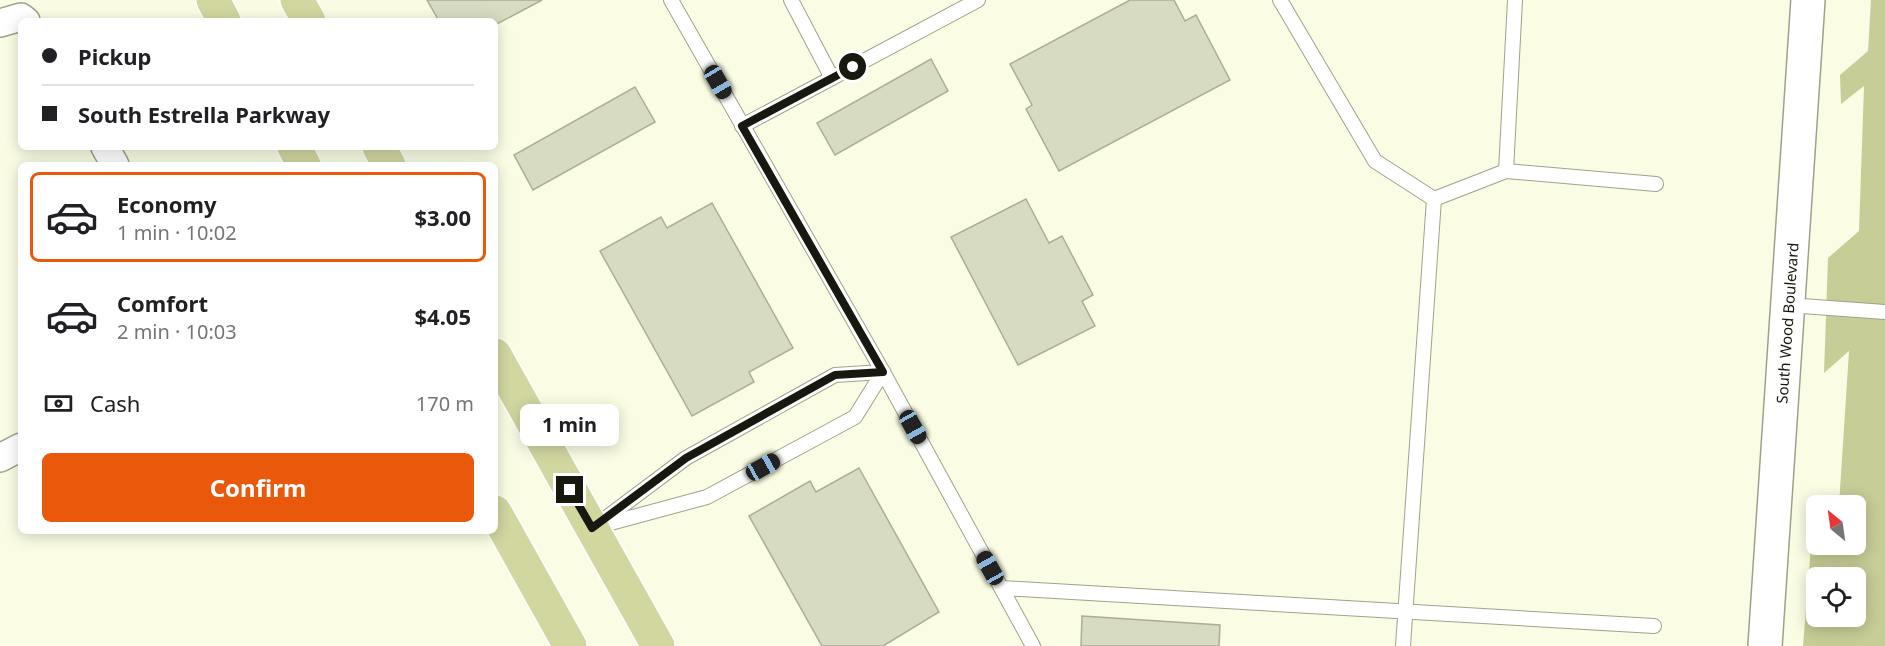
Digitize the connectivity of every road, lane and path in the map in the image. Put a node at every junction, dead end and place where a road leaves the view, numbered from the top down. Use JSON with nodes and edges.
{"nodes":[{"id":1,"x":213,"y":0,"type":"edge"},
{"id":2,"x":297,"y":0,"type":"edge"},
{"id":3,"x":671,"y":0,"type":"edge"},
{"id":4,"x":791,"y":0,"type":"edge"},
{"id":5,"x":978,"y":0,"type":"edge"},
{"id":6,"x":1280,"y":0,"type":"edge"},
{"id":7,"x":1515,"y":0,"type":"edge"},
{"id":8,"x":1808,"y":0,"type":"edge"},
{"id":9,"x":222,"y":18,"type":"edge"},
{"id":10,"x":307,"y":18,"type":"edge"},
{"id":11,"x":832,"y":78,"type":"junction"},
{"id":12,"x":742,"y":126,"type":"junction"},
{"id":13,"x":1506,"y":171,"type":"junction"},
{"id":14,"x":1656,"y":184,"type":"dead end"},
{"id":15,"x":1434,"y":199,"type":"junction"},
{"id":16,"x":1788,"y":305,"type":"junction"},
{"id":17,"x":1885,"y":312,"type":"edge"},
{"id":18,"x":498,"y":360,"type":"edge"},
{"id":19,"x":883,"y":372,"type":"junction"},
{"id":20,"x":18,"y":449,"type":"edge"},
{"id":21,"x":0,"y":458,"type":"edge"},
{"id":22,"x":498,"y":517,"type":"edge"},
{"id":23,"x":592,"y":528,"type":"junction"},
{"id":24,"x":1002,"y":588,"type":"junction"},
{"id":25,"x":1406,"y":613,"type":"junction"},
{"id":26,"x":1654,"y":626,"type":"dead end"},
{"id":27,"x":570,"y":646,"type":"edge"},
{"id":28,"x":657,"y":646,"type":"edge"},
{"id":29,"x":1033,"y":646,"type":"edge"},
{"id":30,"x":1403,"y":646,"type":"edge"},
{"id":31,"x":1765,"y":646,"type":"edge"}],
"edges":[{"from":1,"to":9,"type":"main road"},
{"from":2,"to":10,"type":"main road"},
{"from":3,"to":12,"type":"lane"},
{"from":4,"to":11,"type":"lane"},
{"from":5,"to":11,"type":"lane"},
{"from":6,"to":15,"type":"lane"},
{"from":7,"to":13,"type":"lane"},
{"from":8,"to":16,"type":"street","name":"South Wood Boulevard"},
{"from":11,"to":12,"type":"lane"},
{"from":12,"to":19,"type":"lane"},
{"from":13,"to":14,"type":"lane"},
{"from":13,"to":15,"type":"lane"},
{"from":15,"to":25,"type":"lane"},
{"from":16,"to":17,"type":"lane"},
{"from":16,"to":31,"type":"street","name":"South Wood Boulevard"},
{"from":18,"to":23,"type":"main road"},
{"from":19,"to":23,"type":"lane"},
{"from":19,"to":23,"type":"lane"},
{"from":19,"to":24,"type":"lane"},
{"from":20,"to":21,"type":"street"},
{"from":22,"to":27,"type":"main road"},
{"from":23,"to":28,"type":"main road"},
{"from":24,"to":25,"type":"lane"},
{"from":24,"to":29,"type":"lane"},
{"from":25,"to":26,"type":"lane"},
{"from":25,"to":30,"type":"lane"}]}
